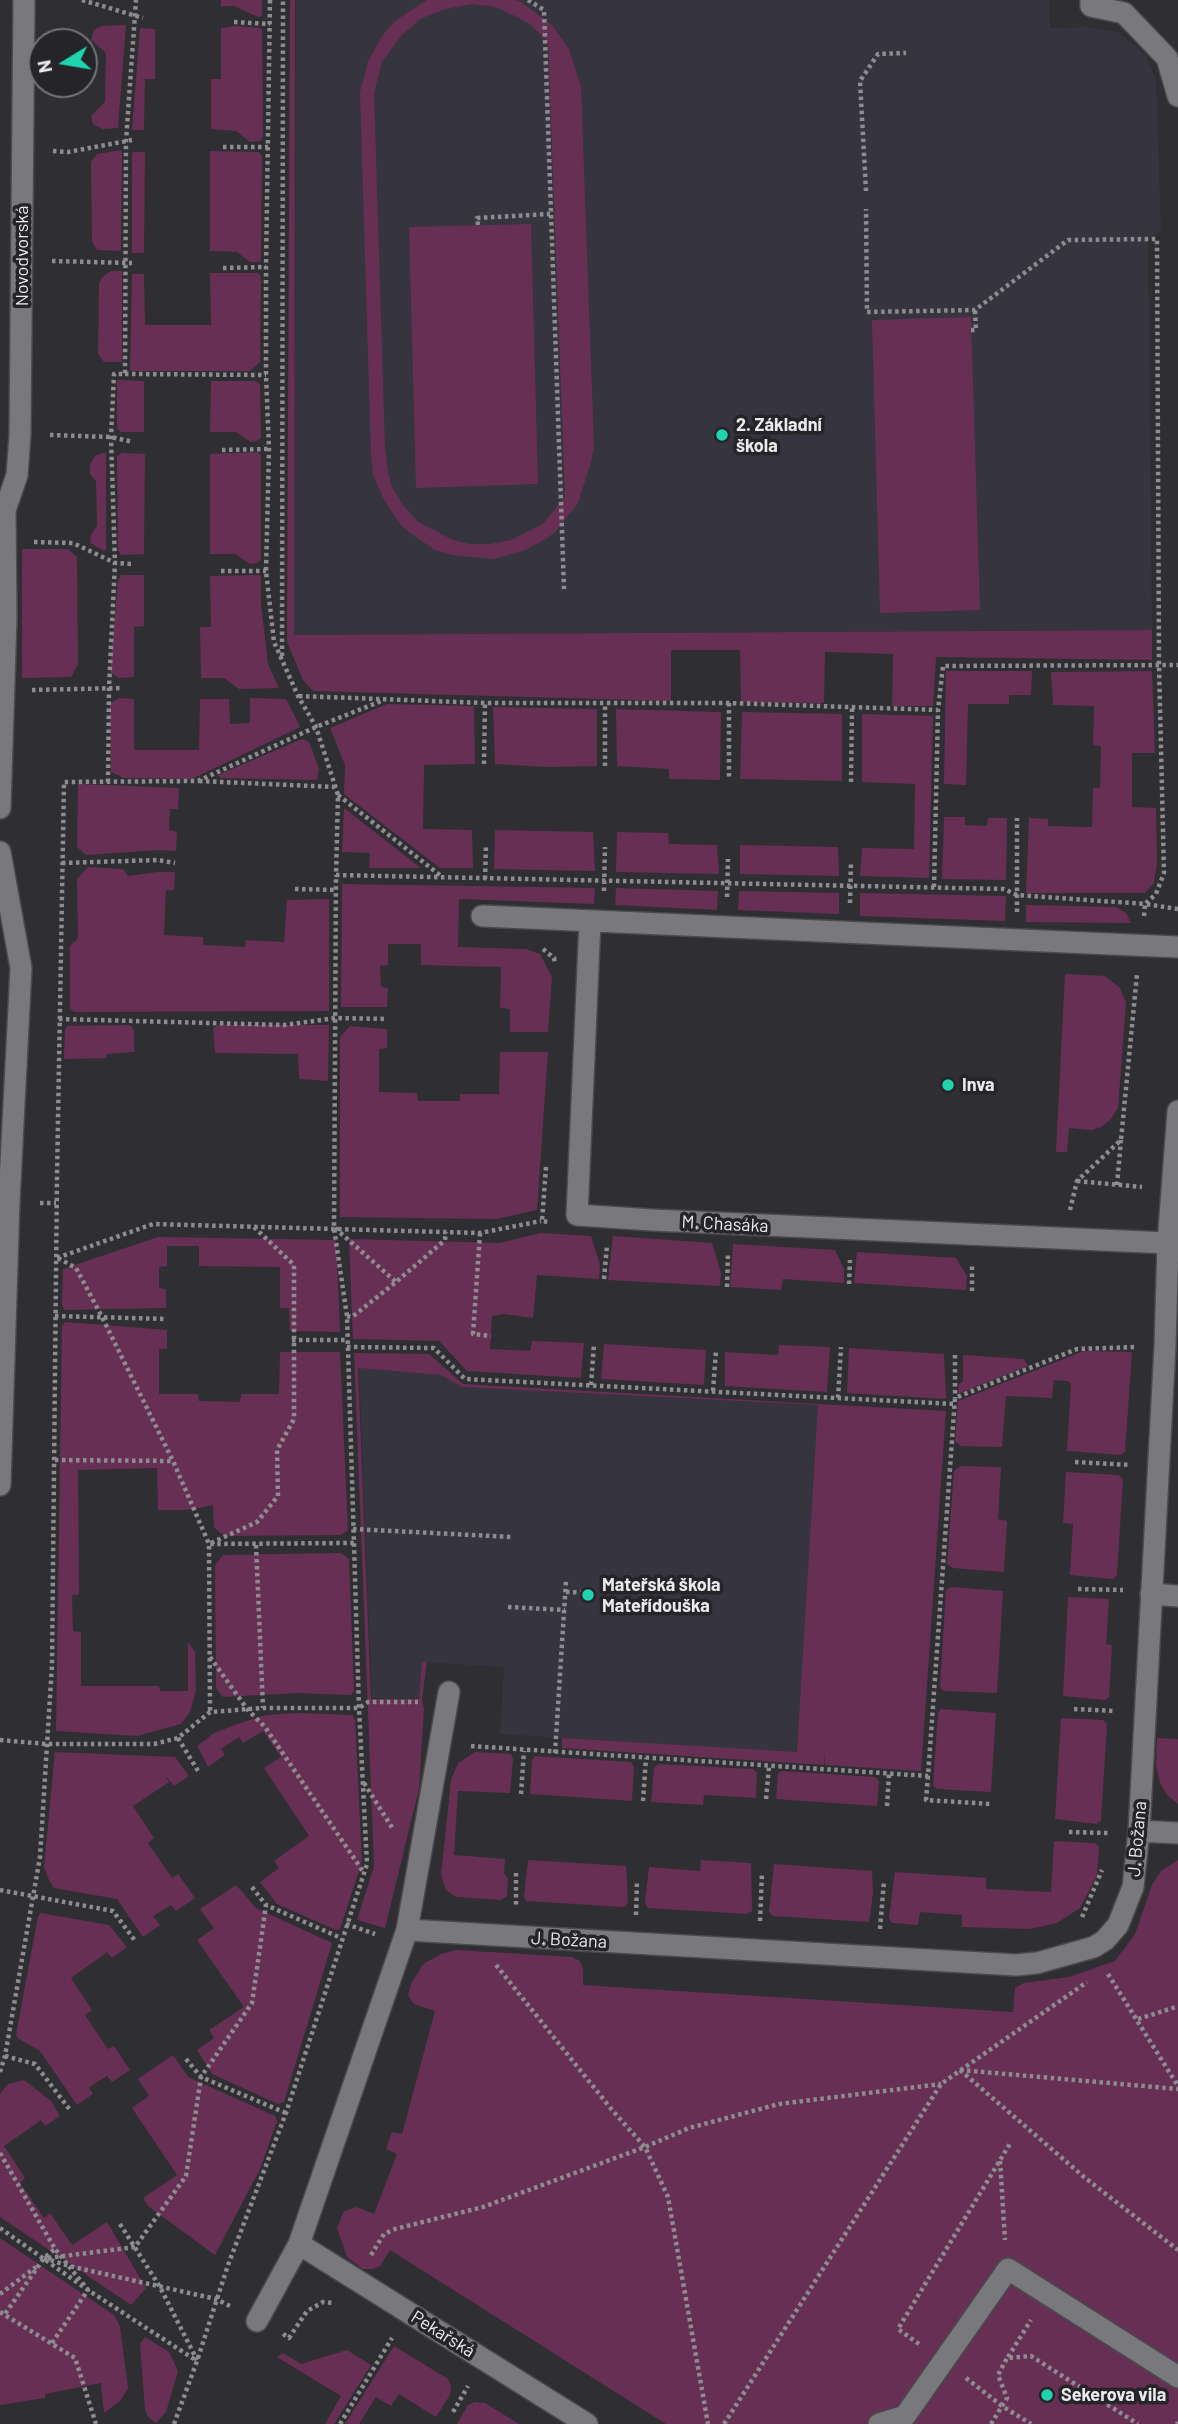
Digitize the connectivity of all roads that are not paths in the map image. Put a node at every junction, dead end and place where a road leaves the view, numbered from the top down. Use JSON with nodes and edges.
{"nodes":[{"id":1,"x":24,"y":0,"type":"edge"},
{"id":2,"x":1091,"y":0,"type":"edge"},
{"id":3,"x":1178,"y":96,"type":"edge"},
{"id":4,"x":3,"y":506,"type":"edge"},
{"id":5,"x":3,"y":618,"type":"edge"},
{"id":6,"x":0,"y":808,"type":"edge"},
{"id":7,"x":0,"y":852,"type":"edge"},
{"id":8,"x":482,"y":916,"type":"road end"},
{"id":9,"x":597,"y":922,"type":"junction"},
{"id":10,"x":1178,"y":947,"type":"edge"},
{"id":11,"x":1178,"y":1111,"type":"edge"},
{"id":12,"x":1168,"y":1243,"type":"junction"},
{"id":13,"x":0,"y":1485,"type":"edge"},
{"id":14,"x":1151,"y":1594,"type":"junction"},
{"id":15,"x":1178,"y":1596,"type":"edge"},
{"id":16,"x":448,"y":1697,"type":"road end"},
{"id":17,"x":1139,"y":1830,"type":"junction"},
{"id":18,"x":1178,"y":1833,"type":"edge"},
{"id":19,"x":407,"y":1930,"type":"junction"},
{"id":20,"x":299,"y":2244,"type":"junction"},
{"id":21,"x":257,"y":2321,"type":"road end"},
{"id":22,"x":1178,"y":2377,"type":"edge"},
{"id":23,"x":587,"y":2424,"type":"edge"},
{"id":24,"x":879,"y":2424,"type":"edge"}],
"edges":[{"from":1,"to":4,"type":"street","name":"Novodvorská"},
{"from":2,"to":3,"type":"street"},
{"from":4,"to":5,"type":"street","name":"Novodvorská"},
{"from":5,"to":6,"type":"street","name":"Novodvorská"},
{"from":7,"to":13,"type":"street"},
{"from":8,"to":9,"type":"street"},
{"from":9,"to":10,"type":"street"},
{"from":9,"to":12,"type":"street","name":"M. Chasáka"},
{"from":11,"to":12,"type":"street","name":"J. Božana"},
{"from":12,"to":14,"type":"street","name":"J. Božana"},
{"from":14,"to":15,"type":"street"},
{"from":14,"to":17,"type":"street","name":"J. Božana"},
{"from":16,"to":19,"type":"street"},
{"from":17,"to":18,"type":"street"},
{"from":17,"to":19,"type":"street","name":"J. Božana"},
{"from":19,"to":20,"type":"street"},
{"from":20,"to":21,"type":"street"},
{"from":20,"to":23,"type":"street","name":"Pekařská"},
{"from":22,"to":24,"type":"street"}]}
